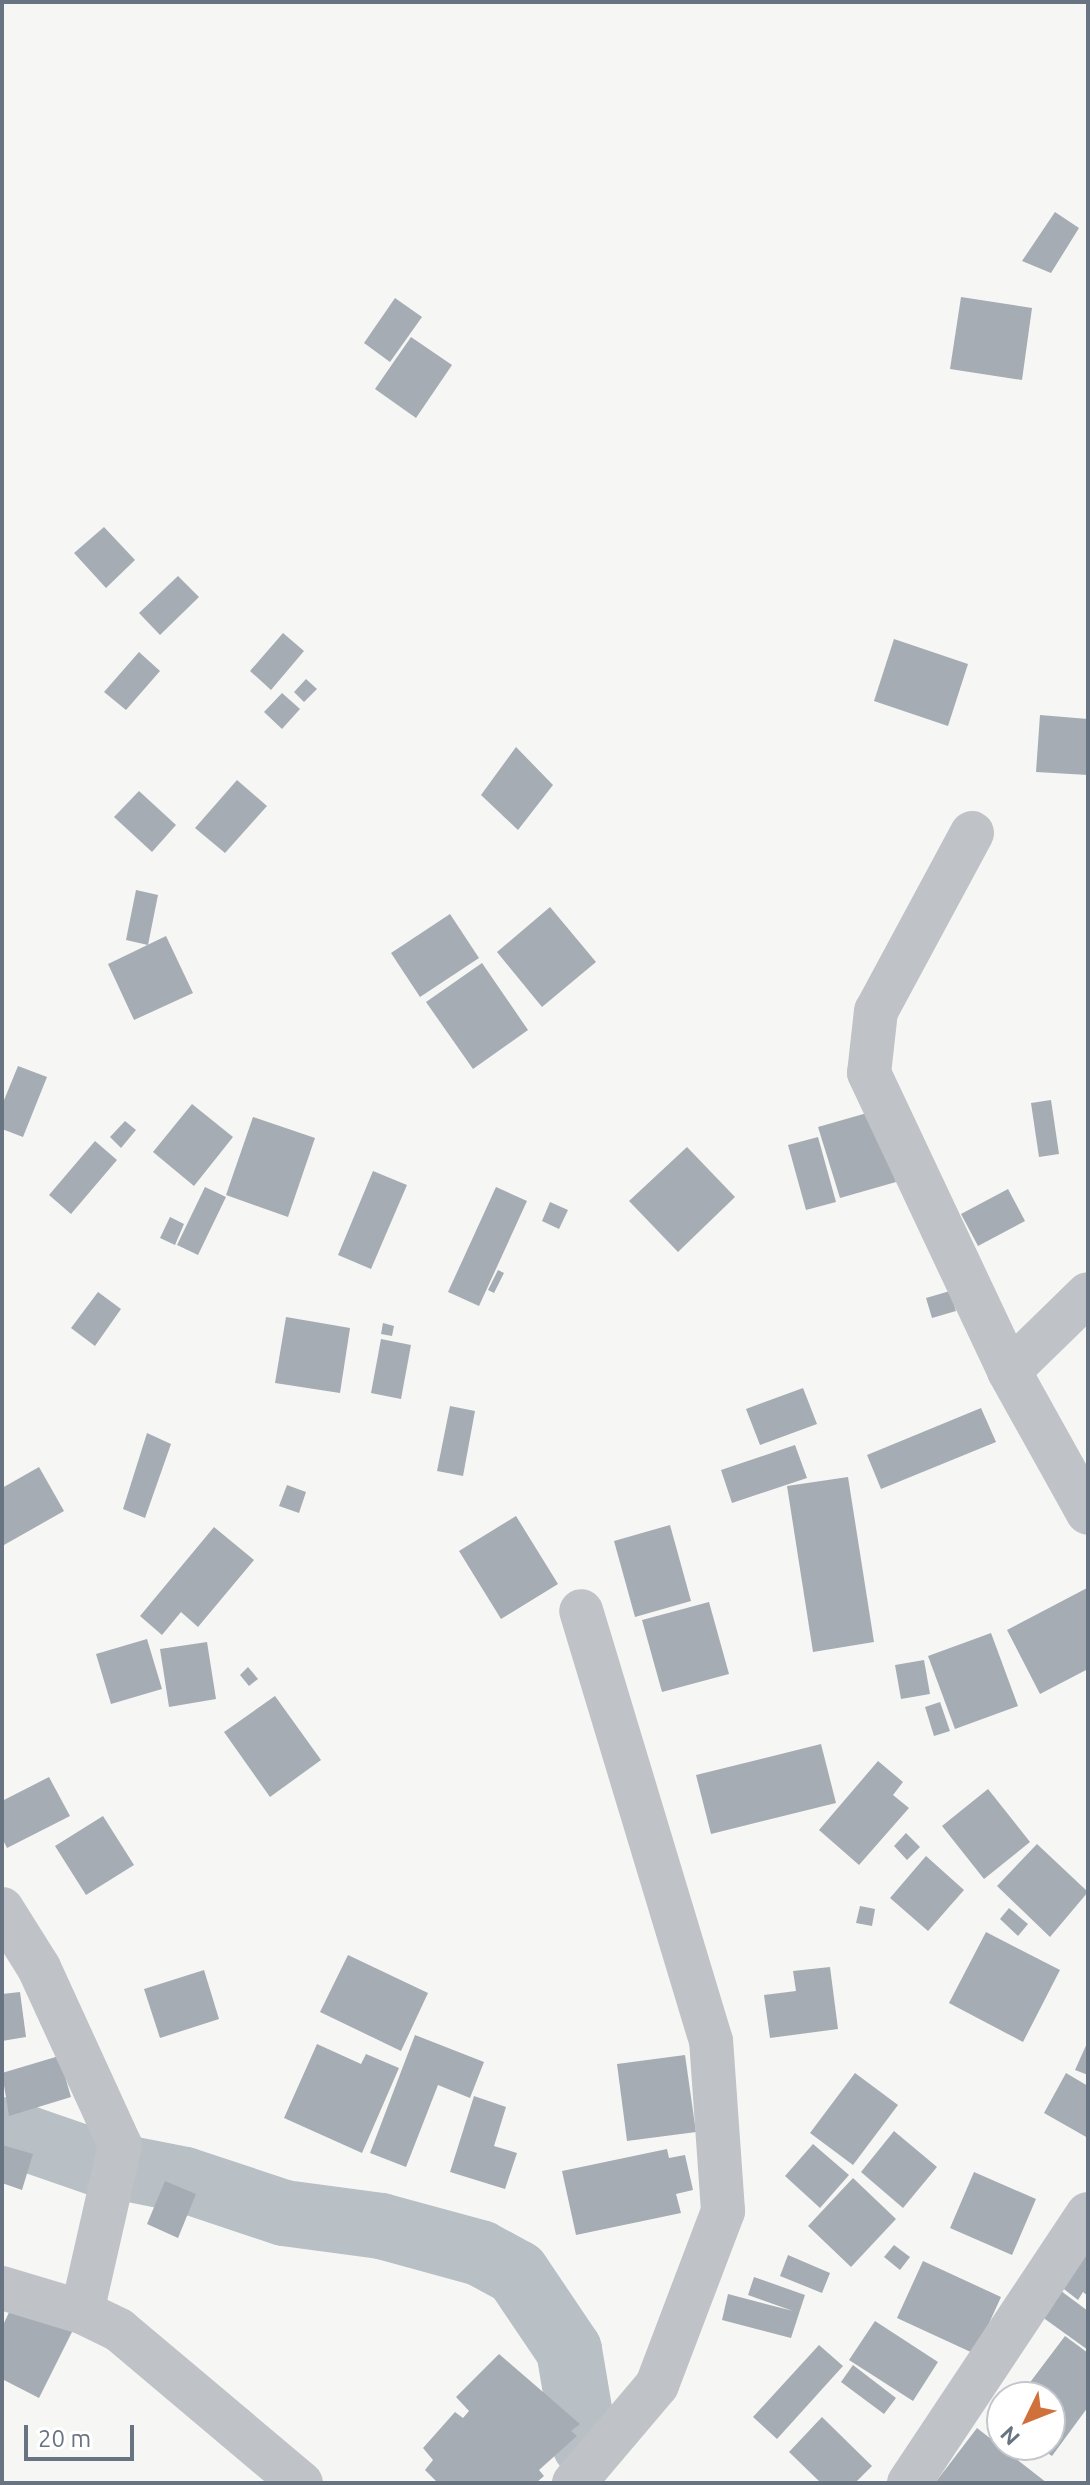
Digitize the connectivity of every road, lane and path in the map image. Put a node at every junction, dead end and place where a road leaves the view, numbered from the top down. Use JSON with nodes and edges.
{"nodes":[{"id":1,"x":972,"y":833,"type":"dead end"},
{"id":2,"x":1088,"y":1294,"type":"edge"},
{"id":3,"x":1009,"y":1371,"type":"junction"},
{"id":4,"x":1088,"y":1513,"type":"edge"},
{"id":5,"x":581,"y":1611,"type":"dead end"},
{"id":6,"x":2,"y":1909,"type":"edge"},
{"id":7,"x":1088,"y":2214,"type":"edge"},
{"id":8,"x":2,"y":2288,"type":"edge"},
{"id":9,"x":82,"y":2312,"type":"junction"},
{"id":10,"x":301,"y":2483,"type":"edge"},
{"id":11,"x":574,"y":2483,"type":"edge"},
{"id":12,"x":909,"y":2483,"type":"edge"}],
"edges":[{"from":1,"to":3,"type":"street"},
{"from":2,"to":3,"type":"street"},
{"from":3,"to":4,"type":"street"},
{"from":5,"to":11,"type":"street"},
{"from":6,"to":9,"type":"street"},
{"from":7,"to":12,"type":"street"},
{"from":8,"to":9,"type":"street"},
{"from":9,"to":10,"type":"street"}]}
